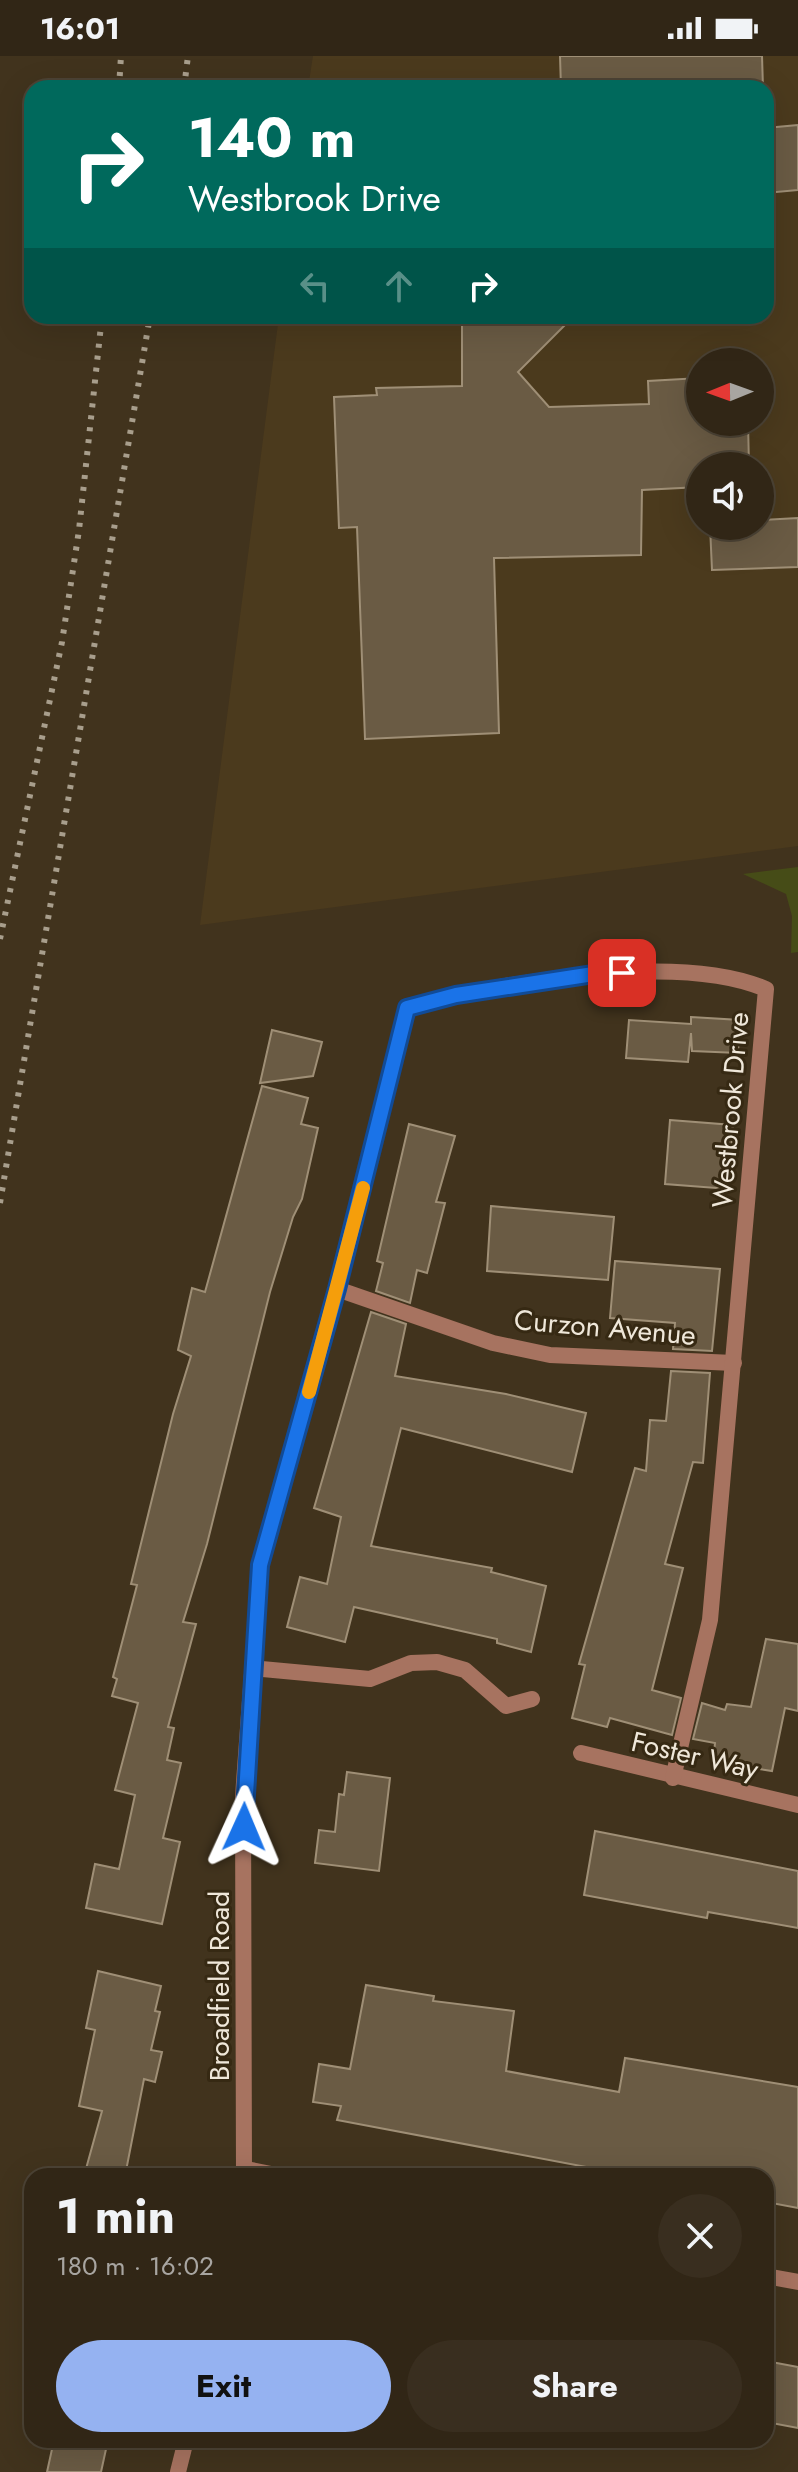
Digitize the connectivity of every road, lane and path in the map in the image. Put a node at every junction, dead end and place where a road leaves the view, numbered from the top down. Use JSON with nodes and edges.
{"nodes":[{"id":1,"x":337,"y":1289,"type":"junction"},
{"id":2,"x":734,"y":1363,"type":"junction"},
{"id":3,"x":252,"y":1668,"type":"junction"},
{"id":4,"x":532,"y":1699,"type":"dead end"},
{"id":5,"x":581,"y":1753,"type":"dead end"},
{"id":6,"x":673,"y":1778,"type":"junction"},
{"id":7,"x":243,"y":1796,"type":"joint"},
{"id":8,"x":798,"y":1805,"type":"edge"},
{"id":9,"x":245,"y":2168,"type":"edge"},
{"id":10,"x":774,"y":2278,"type":"edge"},
{"id":11,"x":798,"y":2282,"type":"edge"},
{"id":12,"x":184,"y":2448,"type":"edge"},
{"id":13,"x":178,"y":2472,"type":"edge"}],
"edges":[{"from":1,"to":2,"type":"street","name":"Curzon Avenue"},
{"from":1,"to":2,"type":"street","name":"Westbrook Drive"},
{"from":1,"to":3,"type":"street","name":"Westbrook Drive"},
{"from":2,"to":6,"type":"street","name":"Westbrook Drive"},
{"from":3,"to":4,"type":"street"},
{"from":3,"to":7,"type":"street","name":"Westbrook Drive"},
{"from":5,"to":6,"type":"street","name":"Foster Way"},
{"from":6,"to":8,"type":"street","name":"Foster Way"},
{"from":7,"to":9,"type":"street","name":"Broadfield Road"},
{"from":10,"to":11,"type":"street"},
{"from":12,"to":13,"type":"street"}]}
